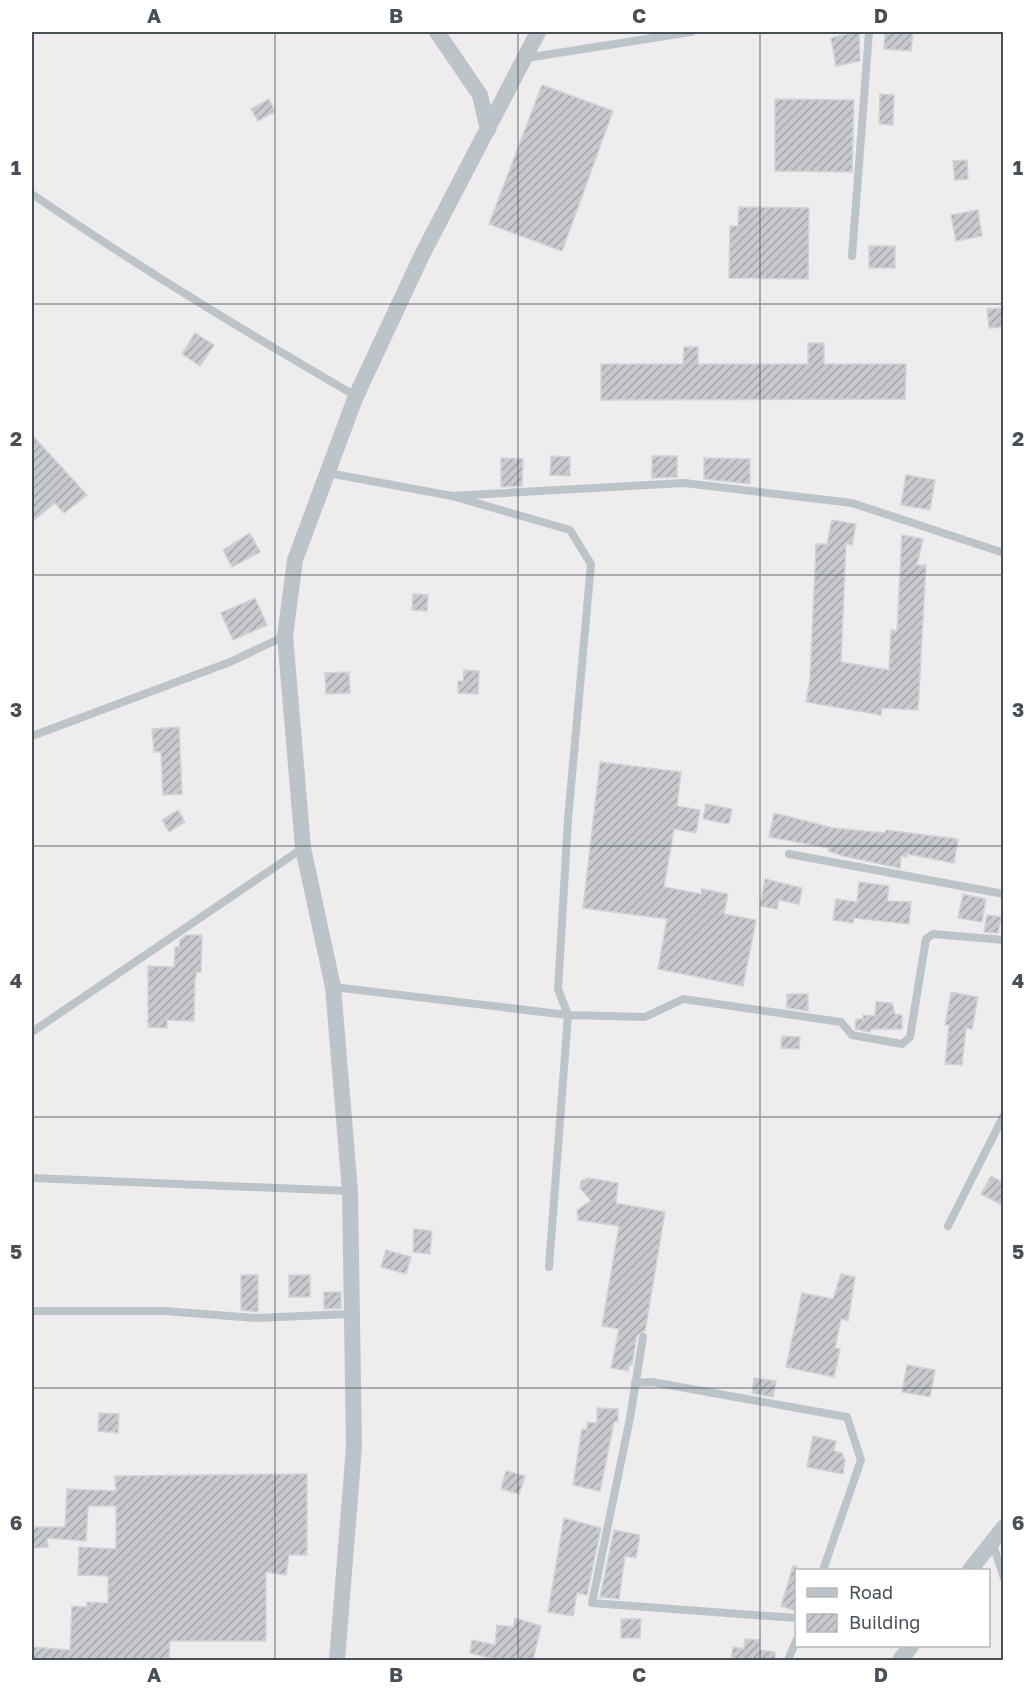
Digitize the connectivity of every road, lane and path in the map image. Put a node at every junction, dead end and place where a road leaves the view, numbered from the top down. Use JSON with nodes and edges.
{"nodes":[{"id":1,"x":437,"y":32,"type":"edge"},
{"id":2,"x":538,"y":32,"type":"edge"},
{"id":3,"x":692,"y":32,"type":"edge"},
{"id":4,"x":869,"y":32,"type":"edge"},
{"id":5,"x":526,"y":58,"type":"junction"},
{"id":6,"x":488,"y":130,"type":"junction"},
{"id":7,"x":32,"y":194,"type":"edge"},
{"id":8,"x":852,"y":256,"type":"dead end"},
{"id":9,"x":356,"y":396,"type":"junction"},
{"id":10,"x":328,"y":473,"type":"junction"},
{"id":11,"x":452,"y":496,"type":"junction"},
{"id":12,"x":1004,"y":553,"type":"edge"},
{"id":13,"x":285,"y":636,"type":"junction"},
{"id":14,"x":32,"y":736,"type":"edge"},
{"id":15,"x":303,"y":848,"type":"junction"},
{"id":16,"x":789,"y":854,"type":"dead end"},
{"id":17,"x":1004,"y":894,"type":"edge"},
{"id":18,"x":1004,"y":940,"type":"edge"},
{"id":19,"x":333,"y":987,"type":"junction"},
{"id":20,"x":568,"y":1015,"type":"junction"},
{"id":21,"x":32,"y":1032,"type":"edge"},
{"id":22,"x":1004,"y":1115,"type":"edge"},
{"id":23,"x":32,"y":1178,"type":"edge"},
{"id":24,"x":350,"y":1191,"type":"junction"},
{"id":25,"x":948,"y":1226,"type":"dead end"},
{"id":26,"x":549,"y":1267,"type":"dead end"},
{"id":27,"x":32,"y":1311,"type":"edge"},
{"id":28,"x":350,"y":1314,"type":"junction"},
{"id":29,"x":643,"y":1337,"type":"dead end"},
{"id":30,"x":635,"y":1383,"type":"junction"},
{"id":31,"x":1004,"y":1527,"type":"edge"},
{"id":32,"x":992,"y":1542,"type":"junction"},
{"id":33,"x":823,"y":1569,"type":"edge"},
{"id":34,"x":971,"y":1569,"type":"edge"},
{"id":35,"x":1004,"y":1578,"type":"edge"},
{"id":36,"x":795,"y":1618,"type":"edge"},
{"id":37,"x":795,"y":1643,"type":"edge"},
{"id":38,"x":910,"y":1647,"type":"edge"},
{"id":39,"x":337,"y":1660,"type":"edge"},
{"id":40,"x":788,"y":1660,"type":"edge"},
{"id":41,"x":900,"y":1660,"type":"edge"}],
"edges":[{"from":1,"to":6,"type":"street"},
{"from":2,"to":5,"type":"street"},
{"from":3,"to":5,"type":"lane"},
{"from":4,"to":8,"type":"lane"},
{"from":5,"to":6,"type":"street"},
{"from":6,"to":9,"type":"street"},
{"from":7,"to":9,"type":"lane"},
{"from":9,"to":10,"type":"street"},
{"from":10,"to":11,"type":"lane"},
{"from":10,"to":13,"type":"street"},
{"from":11,"to":12,"type":"lane"},
{"from":11,"to":20,"type":"lane"},
{"from":13,"to":14,"type":"lane"},
{"from":13,"to":15,"type":"street"},
{"from":15,"to":19,"type":"street"},
{"from":15,"to":21,"type":"lane"},
{"from":16,"to":17,"type":"lane"},
{"from":18,"to":20,"type":"lane"},
{"from":19,"to":20,"type":"lane"},
{"from":19,"to":24,"type":"street"},
{"from":20,"to":26,"type":"lane"},
{"from":22,"to":25,"type":"lane"},
{"from":23,"to":24,"type":"lane"},
{"from":24,"to":28,"type":"street"},
{"from":27,"to":28,"type":"lane"},
{"from":28,"to":39,"type":"street"},
{"from":29,"to":30,"type":"lane"},
{"from":30,"to":33,"type":"lane"},
{"from":30,"to":36,"type":"lane"},
{"from":31,"to":32,"type":"street"},
{"from":32,"to":34,"type":"street"},
{"from":32,"to":35,"type":"lane"},
{"from":37,"to":40,"type":"lane"},
{"from":38,"to":41,"type":"street"}]}
